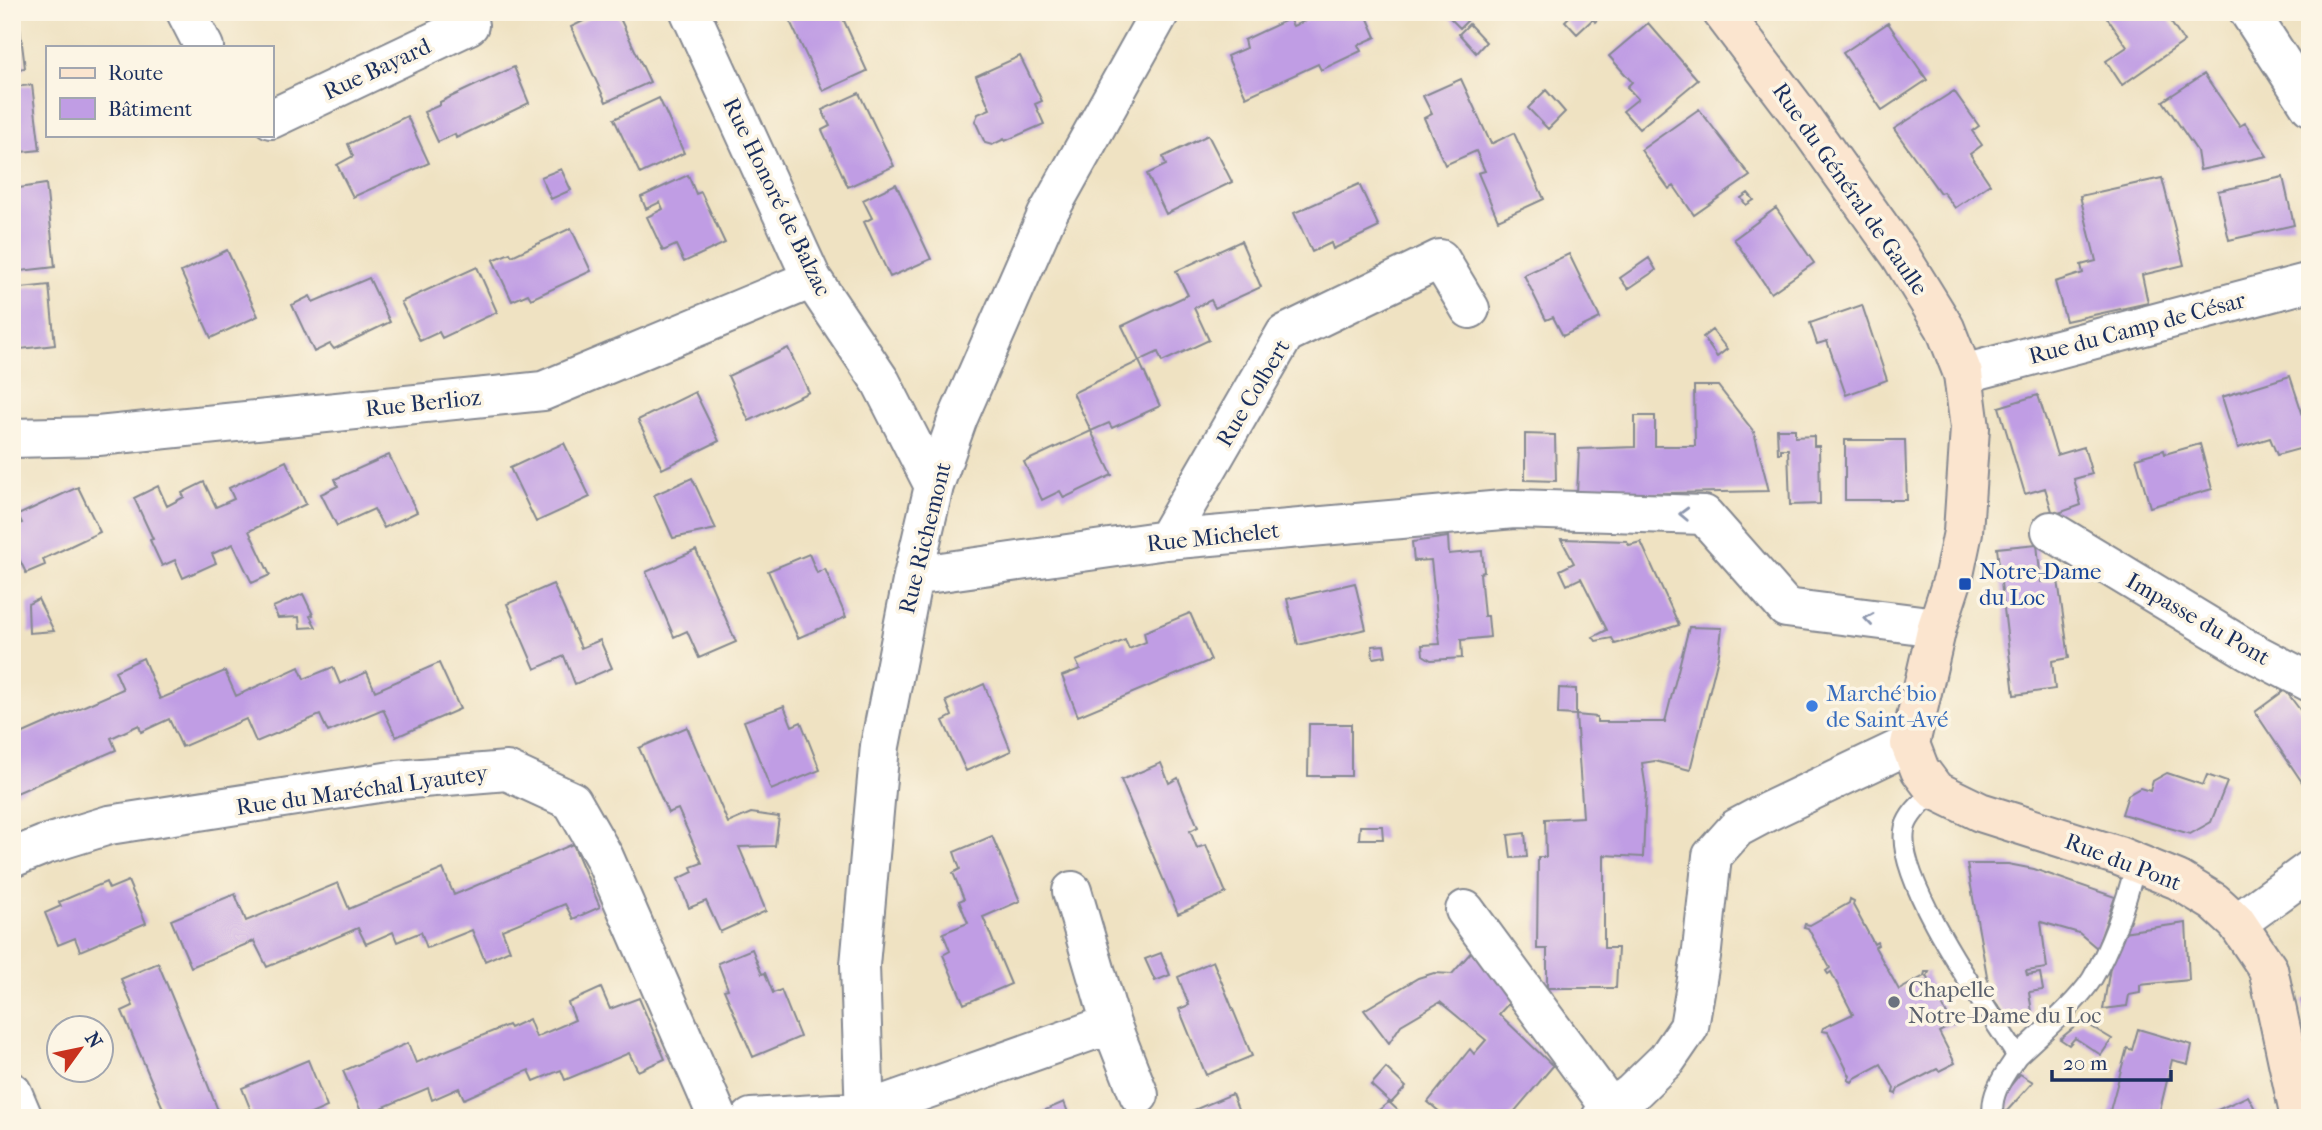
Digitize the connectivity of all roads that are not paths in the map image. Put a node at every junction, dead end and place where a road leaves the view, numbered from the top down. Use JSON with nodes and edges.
{"nodes":[{"id":1,"x":186,"y":12,"type":"edge"},
{"id":2,"x":463,"y":12,"type":"edge"},
{"id":3,"x":690,"y":12,"type":"edge"},
{"id":4,"x":1160,"y":12,"type":"edge"},
{"id":5,"x":1722,"y":12,"type":"edge"},
{"id":6,"x":2249,"y":12,"type":"edge"},
{"id":7,"x":203,"y":46,"type":"edge"},
{"id":8,"x":2310,"y":106,"type":"edge"},
{"id":9,"x":273,"y":118,"type":"edge"},
{"id":10,"x":811,"y":279,"type":"junction"},
{"id":11,"x":2310,"y":282,"type":"edge"},
{"id":12,"x":1470,"y":309,"type":"dead end"},
{"id":13,"x":1964,"y":374,"type":"junction"},
{"id":14,"x":12,"y":438,"type":"edge"},
{"id":15,"x":934,"y":486,"type":"junction"},
{"id":16,"x":2051,"y":531,"type":"dead end"},
{"id":17,"x":1166,"y":540,"type":"junction"},
{"id":18,"x":913,"y":576,"type":"junction"},
{"id":19,"x":1937,"y":627,"type":"junction"},
{"id":20,"x":2310,"y":682,"type":"edge"},
{"id":21,"x":1910,"y":744,"type":"junction"},
{"id":22,"x":1935,"y":790,"type":"junction"},
{"id":23,"x":12,"y":858,"type":"edge"},
{"id":24,"x":2136,"y":863,"type":"junction"},
{"id":25,"x":2310,"y":870,"type":"edge"},
{"id":26,"x":1072,"y":891,"type":"dead end"},
{"id":27,"x":1465,"y":911,"type":"dead end"},
{"id":28,"x":2237,"y":923,"type":"junction"},
{"id":29,"x":1111,"y":1024,"type":"junction"},
{"id":30,"x":2017,"y":1056,"type":"junction"},
{"id":31,"x":12,"y":1092,"type":"edge"},
{"id":32,"x":1139,"y":1095,"type":"dead end"},
{"id":33,"x":865,"y":1114,"type":"edge"},
{"id":34,"x":1606,"y":1114,"type":"edge"},
{"id":35,"x":23,"y":1118,"type":"edge"},
{"id":36,"x":718,"y":1118,"type":"edge"},
{"id":37,"x":751,"y":1118,"type":"edge"},
{"id":38,"x":1994,"y":1118,"type":"edge"},
{"id":39,"x":2300,"y":1118,"type":"edge"}],
"edges":[{"from":1,"to":7,"type":"street"},
{"from":2,"to":9,"type":"street","name":"Rue Bayard"},
{"from":3,"to":10,"type":"street","name":"Rue Honoré de Balzac"},
{"from":4,"to":15,"type":"street","name":"Rue Richemont"},
{"from":5,"to":13,"type":"main road","name":"Rue du Général de Gaulle"},
{"from":6,"to":8,"type":"street"},
{"from":10,"to":14,"type":"street","name":"Rue Berlioz"},
{"from":10,"to":15,"type":"street","name":"Rue Honoré de Balzac"},
{"from":11,"to":13,"type":"street","name":"Rue du Camp de César"},
{"from":12,"to":17,"type":"street","name":"Rue Colbert"},
{"from":13,"to":19,"type":"main road","name":"Rue du Général de Gaulle"},
{"from":15,"to":18,"type":"street","name":"Rue Richemont"},
{"from":16,"to":20,"type":"street","name":"Impasse du Pont"},
{"from":17,"to":18,"type":"street","name":"Rue Michelet"},
{"from":19,"to":17,"type":"street","name":"Rue Michelet","one_way":true},
{"from":18,"to":33,"type":"street","name":"Rue Richemont"},
{"from":19,"to":21,"type":"main road","name":"Rue du Général de Gaulle"},
{"from":21,"to":22,"type":"main road"},
{"from":21,"to":34,"type":"street"},
{"from":22,"to":24,"type":"main road","name":"Rue du Pont"},
{"from":22,"to":30,"type":"lane"},
{"from":23,"to":36,"type":"street","name":"Rue du Maréchal Lyautey"},
{"from":24,"to":28,"type":"main road","name":"Rue du Pont"},
{"from":24,"to":30,"type":"lane"},
{"from":25,"to":28,"type":"street"},
{"from":26,"to":29,"type":"street"},
{"from":27,"to":34,"type":"street"},
{"from":28,"to":39,"type":"main road","name":"Rue du Pont"},
{"from":29,"to":32,"type":"street"},
{"from":29,"to":33,"type":"street"},
{"from":30,"to":38,"type":"lane"},
{"from":31,"to":35,"type":"street"},
{"from":33,"to":37,"type":"street"}]}
